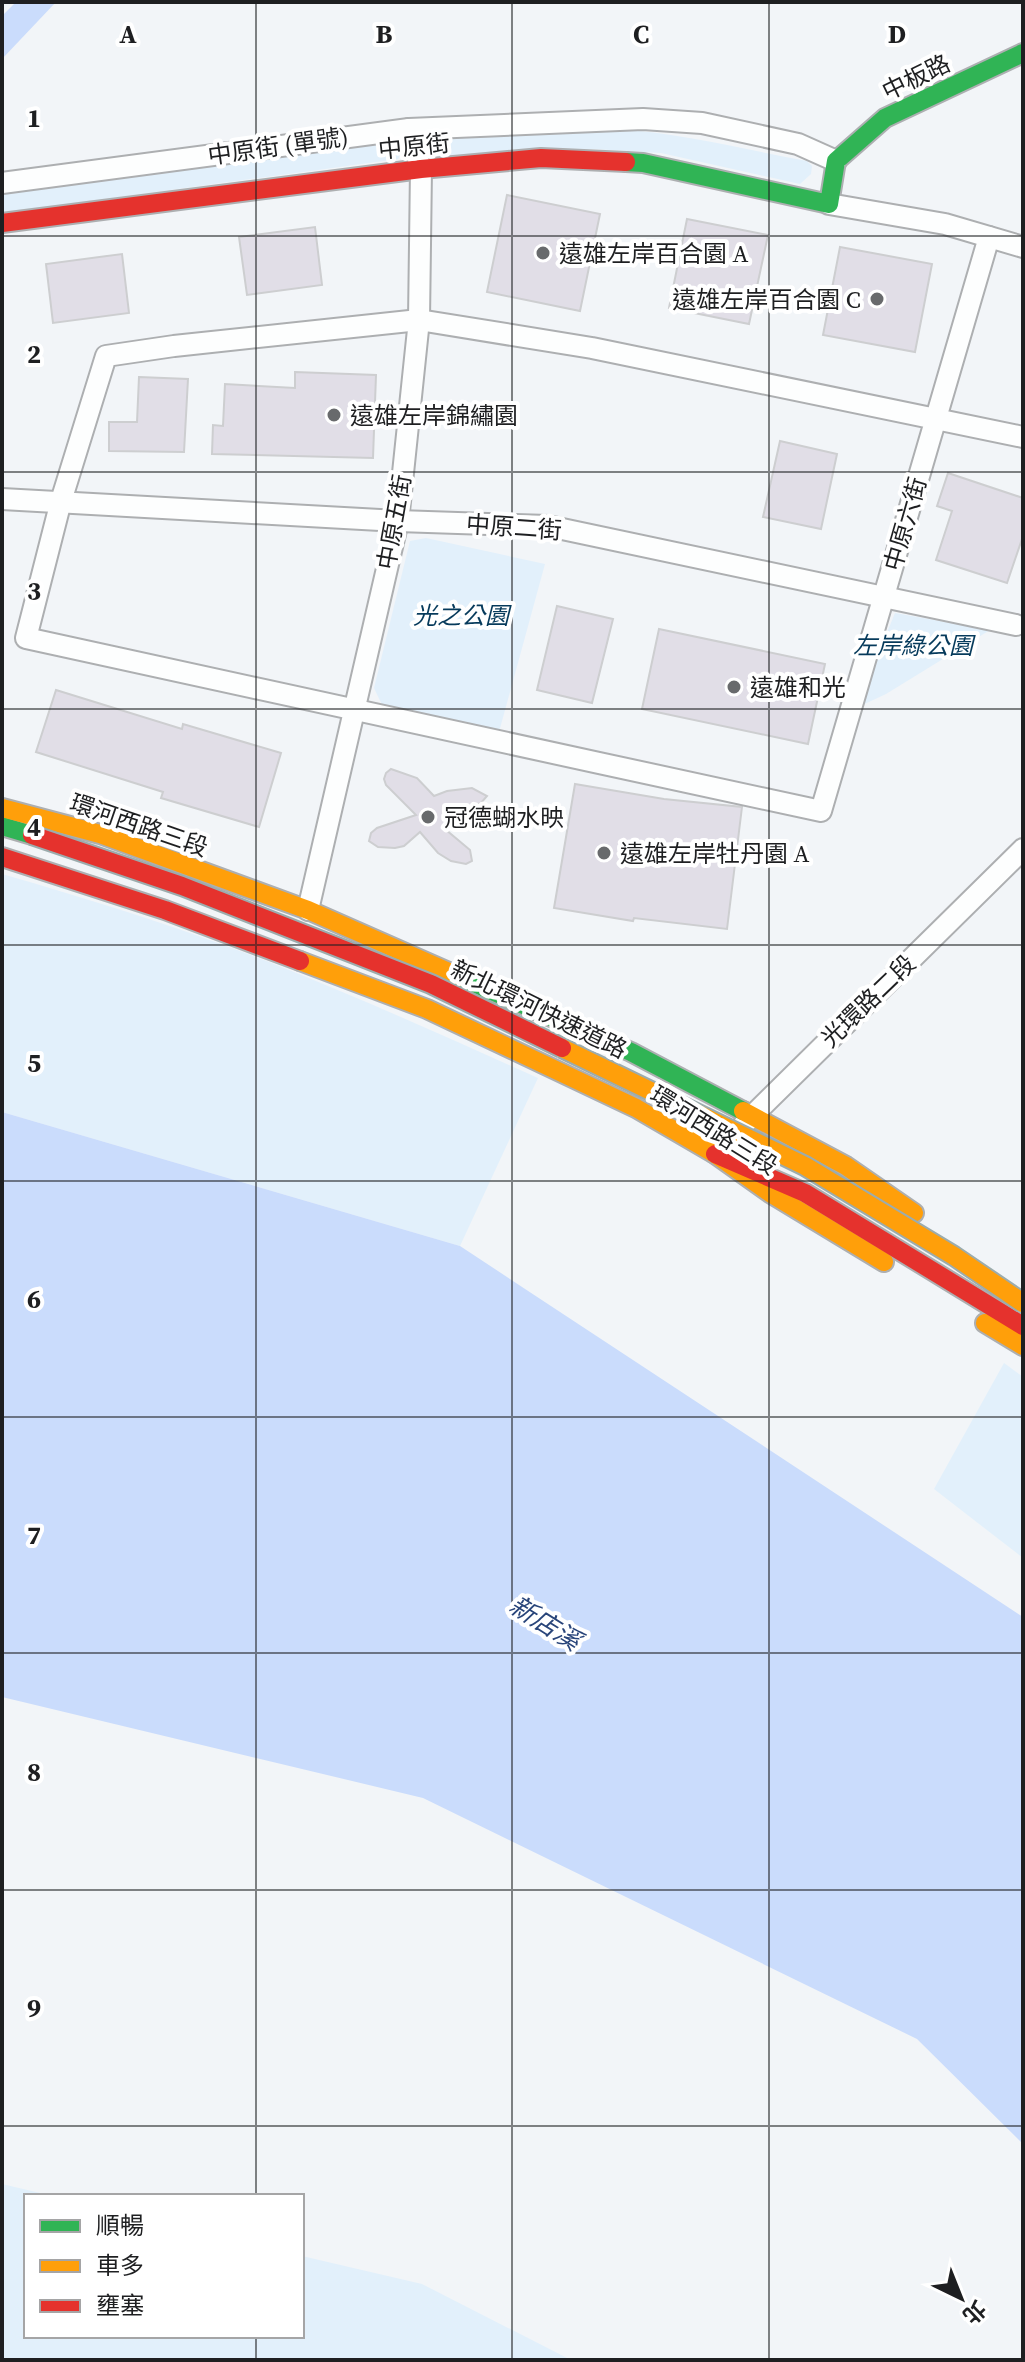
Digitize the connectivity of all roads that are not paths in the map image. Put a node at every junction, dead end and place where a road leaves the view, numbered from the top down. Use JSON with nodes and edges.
{"nodes":[{"id":1,"x":1023,"y":53,"type":"edge"},
{"id":2,"x":409,"y":129,"type":"junction"},
{"id":3,"x":836,"y":161,"type":"junction"},
{"id":4,"x":421,"y":169,"type":"junction"},
{"id":5,"x":2,"y":183,"type":"edge"},
{"id":6,"x":829,"y":204,"type":"junction"},
{"id":7,"x":2,"y":223,"type":"edge"},
{"id":8,"x":989,"y":237,"type":"junction"},
{"id":9,"x":1023,"y":247,"type":"edge"},
{"id":10,"x":419,"y":320,"type":"junction"},
{"id":11,"x":936,"y":418,"type":"junction"},
{"id":12,"x":1023,"y":437,"type":"edge"},
{"id":13,"x":2,"y":499,"type":"edge"},
{"id":14,"x":61,"y":501,"type":"junction"},
{"id":15,"x":398,"y":521,"type":"junction"},
{"id":16,"x":884,"y":596,"type":"junction"},
{"id":17,"x":1016,"y":625,"type":"dead end"},
{"id":18,"x":352,"y":712,"type":"junction"},
{"id":19,"x":2,"y":808,"type":"edge"},
{"id":20,"x":2,"y":826,"type":"edge"},
{"id":21,"x":1023,"y":849,"type":"edge"},
{"id":22,"x":2,"y":857,"type":"edge"},
{"id":23,"x":308,"y":910,"type":"junction"},
{"id":24,"x":752,"y":1115,"type":"junction"},
{"id":25,"x":715,"y":1154,"type":"junction"},
{"id":26,"x":1023,"y":1289,"type":"edge"},
{"id":27,"x":1019,"y":1316,"type":"edge"},
{"id":28,"x":1023,"y":1346,"type":"edge"}],
"edges":[{"from":1,"to":3,"type":"main road","name":"中板路"},
{"from":2,"to":3,"type":"street","name":"中原街 (單號)"},
{"from":2,"to":4,"type":"street","name":"中原五街"},
{"from":2,"to":5,"type":"street","name":"中原街 (單號)"},
{"from":3,"to":6,"type":"main road"},
{"from":4,"to":6,"type":"main road","name":"中原街"},
{"from":4,"to":7,"type":"main road","name":"中原街"},
{"from":4,"to":10,"type":"street","name":"中原五街"},
{"from":6,"to":8,"type":"street"},
{"from":8,"to":9,"type":"street"},
{"from":8,"to":11,"type":"street","name":"中原六街"},
{"from":10,"to":11,"type":"street"},
{"from":10,"to":14,"type":"street"},
{"from":10,"to":15,"type":"street","name":"中原五街"},
{"from":11,"to":12,"type":"street"},
{"from":11,"to":16,"type":"street","name":"中原六街"},
{"from":13,"to":14,"type":"street","name":"中原二街"},
{"from":14,"to":15,"type":"street","name":"中原二街"},
{"from":14,"to":18,"type":"street"},
{"from":15,"to":16,"type":"street","name":"中原二街"},
{"from":15,"to":18,"type":"street","name":"中原五街"},
{"from":16,"to":17,"type":"street","name":"中原二街"},
{"from":16,"to":18,"type":"street","name":"中原六街"},
{"from":18,"to":23,"type":"street","name":"中原五街"},
{"from":19,"to":23,"type":"main road","name":"環河西路三段"},
{"from":20,"to":27,"type":"main road","name":"新北環河快速道路","bridge":true},
{"from":21,"to":24,"type":"street","name":"光環路二段"},
{"from":22,"to":25,"type":"main road","name":"環河西路三段"},
{"from":23,"to":24,"type":"main road","name":"環河西路三段"},
{"from":24,"to":25,"type":"street","name":"光環路二段"},
{"from":24,"to":26,"type":"main road","name":"環河西路三段"},
{"from":25,"to":27,"type":"main road","name":"新北環河快速道路"},
{"from":25,"to":28,"type":"main road","name":"環河西路三段"}]}
